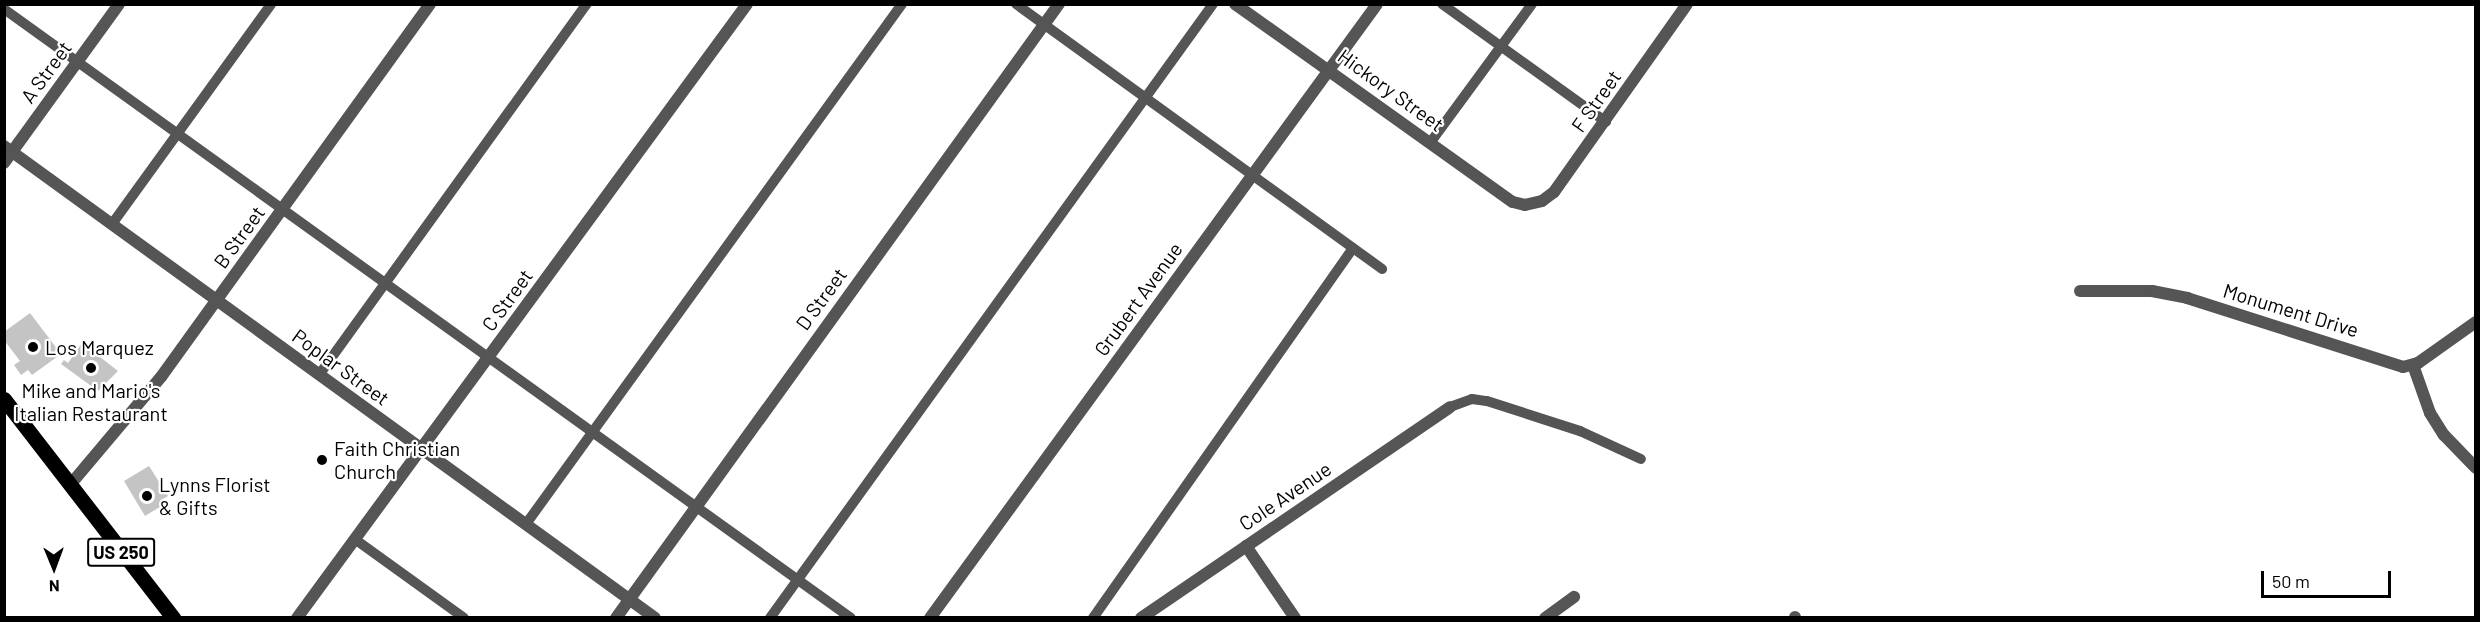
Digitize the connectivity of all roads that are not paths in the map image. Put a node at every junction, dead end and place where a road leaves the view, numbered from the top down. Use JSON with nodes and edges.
{"nodes":[{"id":1,"x":119,"y":4,"type":"edge"},
{"id":2,"x":271,"y":4,"type":"edge"},
{"id":3,"x":430,"y":4,"type":"edge"},
{"id":4,"x":586,"y":4,"type":"edge"},
{"id":5,"x":747,"y":4,"type":"edge"},
{"id":6,"x":902,"y":4,"type":"edge"},
{"id":7,"x":1016,"y":4,"type":"edge"},
{"id":8,"x":1059,"y":4,"type":"edge"},
{"id":9,"x":1213,"y":4,"type":"edge"},
{"id":10,"x":1235,"y":4,"type":"edge"},
{"id":11,"x":1377,"y":4,"type":"edge"},
{"id":12,"x":1442,"y":4,"type":"edge"},
{"id":13,"x":1532,"y":4,"type":"edge"},
{"id":14,"x":1687,"y":4,"type":"edge"},
{"id":15,"x":4,"y":9,"type":"edge"},
{"id":16,"x":1043,"y":24,"type":"junction"},
{"id":17,"x":1501,"y":47,"type":"junction"},
{"id":18,"x":78,"y":62,"type":"junction"},
{"id":19,"x":1330,"y":70,"type":"junction"},
{"id":20,"x":1144,"y":99,"type":"junction"},
{"id":21,"x":1606,"y":122,"type":"junction"},
{"id":22,"x":177,"y":134,"type":"junction"},
{"id":23,"x":1431,"y":143,"type":"junction"},
{"id":24,"x":9,"y":149,"type":"edge"},
{"id":25,"x":4,"y":163,"type":"edge"},
{"id":26,"x":1252,"y":175,"type":"junction"},
{"id":27,"x":1525,"y":205,"type":"joint"},
{"id":28,"x":283,"y":210,"type":"junction"},
{"id":29,"x":112,"y":224,"type":"junction"},
{"id":30,"x":1353,"y":248,"type":"junction"},
{"id":31,"x":1382,"y":269,"type":"dead end"},
{"id":32,"x":385,"y":284,"type":"junction"},
{"id":33,"x":2080,"y":291,"type":"dead end"},
{"id":34,"x":218,"y":301,"type":"junction"},
{"id":35,"x":2475,"y":322,"type":"edge"},
{"id":36,"x":489,"y":358,"type":"junction"},
{"id":37,"x":2413,"y":365,"type":"junction"},
{"id":38,"x":319,"y":375,"type":"junction"},
{"id":39,"x":4,"y":399,"type":"edge"},
{"id":40,"x":1450,"y":407,"type":"joint"},
{"id":41,"x":591,"y":431,"type":"junction"},
{"id":42,"x":422,"y":451,"type":"junction"},
{"id":43,"x":1641,"y":459,"type":"dead end"},
{"id":44,"x":2475,"y":468,"type":"edge"},
{"id":45,"x":70,"y":485,"type":"junction"},
{"id":46,"x":696,"y":507,"type":"junction"},
{"id":47,"x":526,"y":524,"type":"junction"},
{"id":48,"x":356,"y":540,"type":"junction"},
{"id":49,"x":1246,"y":546,"type":"junction"},
{"id":50,"x":800,"y":579,"type":"junction"},
{"id":51,"x":1574,"y":597,"type":"dead end"},
{"id":52,"x":630,"y":598,"type":"junction"},
{"id":53,"x":173,"y":618,"type":"edge"},
{"id":54,"x":297,"y":618,"type":"edge"},
{"id":55,"x":464,"y":618,"type":"edge"},
{"id":56,"x":616,"y":618,"type":"edge"},
{"id":57,"x":655,"y":618,"type":"edge"},
{"id":58,"x":771,"y":618,"type":"edge"},
{"id":59,"x":851,"y":618,"type":"edge"},
{"id":60,"x":930,"y":618,"type":"edge"},
{"id":61,"x":1093,"y":618,"type":"edge"},
{"id":62,"x":1141,"y":618,"type":"edge"},
{"id":63,"x":1295,"y":618,"type":"edge"},
{"id":64,"x":1545,"y":618,"type":"edge"}],
"edges":[{"from":1,"to":18,"type":"street","name":"A Street"},
{"from":2,"to":22,"type":"lane"},
{"from":3,"to":28,"type":"street","name":"B Street"},
{"from":4,"to":32,"type":"lane"},
{"from":5,"to":36,"type":"street","name":"C Street"},
{"from":6,"to":41,"type":"lane"},
{"from":7,"to":16,"type":"lane"},
{"from":8,"to":16,"type":"street","name":"D Street"},
{"from":9,"to":20,"type":"lane"},
{"from":10,"to":19,"type":"street","name":"Hickory Street"},
{"from":11,"to":19,"type":"street","name":"Grubert Avenue"},
{"from":12,"to":17,"type":"lane"},
{"from":13,"to":17,"type":"lane"},
{"from":14,"to":21,"type":"street","name":"F Street"},
{"from":15,"to":18,"type":"lane"},
{"from":16,"to":20,"type":"lane"},
{"from":16,"to":46,"type":"street","name":"D Street"},
{"from":17,"to":21,"type":"lane"},
{"from":17,"to":23,"type":"lane"},
{"from":18,"to":22,"type":"lane"},
{"from":18,"to":24,"type":"street","name":"A Street"},
{"from":19,"to":23,"type":"street","name":"Hickory Street"},
{"from":19,"to":26,"type":"street","name":"Grubert Avenue"},
{"from":20,"to":26,"type":"lane"},
{"from":20,"to":50,"type":"lane"},
{"from":21,"to":27,"type":"street","name":"F Street"},
{"from":22,"to":28,"type":"lane"},
{"from":22,"to":29,"type":"lane"},
{"from":23,"to":27,"type":"street","name":"Hickory Street"},
{"from":24,"to":25,"type":"street","name":"A Street"},
{"from":24,"to":29,"type":"street","name":"Poplar Street"},
{"from":26,"to":30,"type":"lane"},
{"from":26,"to":60,"type":"street","name":"Grubert Avenue"},
{"from":28,"to":32,"type":"lane"},
{"from":28,"to":34,"type":"street","name":"B Street"},
{"from":29,"to":34,"type":"street","name":"Poplar Street"},
{"from":30,"to":31,"type":"lane"},
{"from":30,"to":61,"type":"lane"},
{"from":32,"to":36,"type":"lane"},
{"from":32,"to":38,"type":"lane"},
{"from":33,"to":37,"type":"street","name":"Monument Drive"},
{"from":34,"to":38,"type":"street","name":"Poplar Street"},
{"from":34,"to":45,"type":"street","name":"B Street"},
{"from":35,"to":37,"type":"street"},
{"from":36,"to":41,"type":"lane"},
{"from":36,"to":42,"type":"street","name":"C Street"},
{"from":37,"to":44,"type":"street"},
{"from":38,"to":42,"type":"street","name":"Poplar Street"},
{"from":39,"to":45,"type":"main road","number":"US 250"},
{"from":40,"to":43,"type":"lane"},
{"from":40,"to":49,"type":"street","name":"Cole Avenue"},
{"from":41,"to":46,"type":"lane"},
{"from":41,"to":47,"type":"lane"},
{"from":42,"to":47,"type":"street","name":"Poplar Street"},
{"from":42,"to":48,"type":"street","name":"C Street"},
{"from":45,"to":53,"type":"main road","number":"US 250"},
{"from":46,"to":50,"type":"lane"},
{"from":46,"to":52,"type":"street","name":"D Street"},
{"from":47,"to":52,"type":"street","name":"Poplar Street"},
{"from":48,"to":54,"type":"street","name":"C Street"},
{"from":48,"to":55,"type":"lane"},
{"from":49,"to":62,"type":"street","name":"Cole Avenue"},
{"from":49,"to":63,"type":"street"},
{"from":50,"to":58,"type":"lane"},
{"from":50,"to":59,"type":"lane"},
{"from":51,"to":64,"type":"street"},
{"from":52,"to":56,"type":"street","name":"D Street"},
{"from":52,"to":57,"type":"street","name":"Poplar Street"}]}
